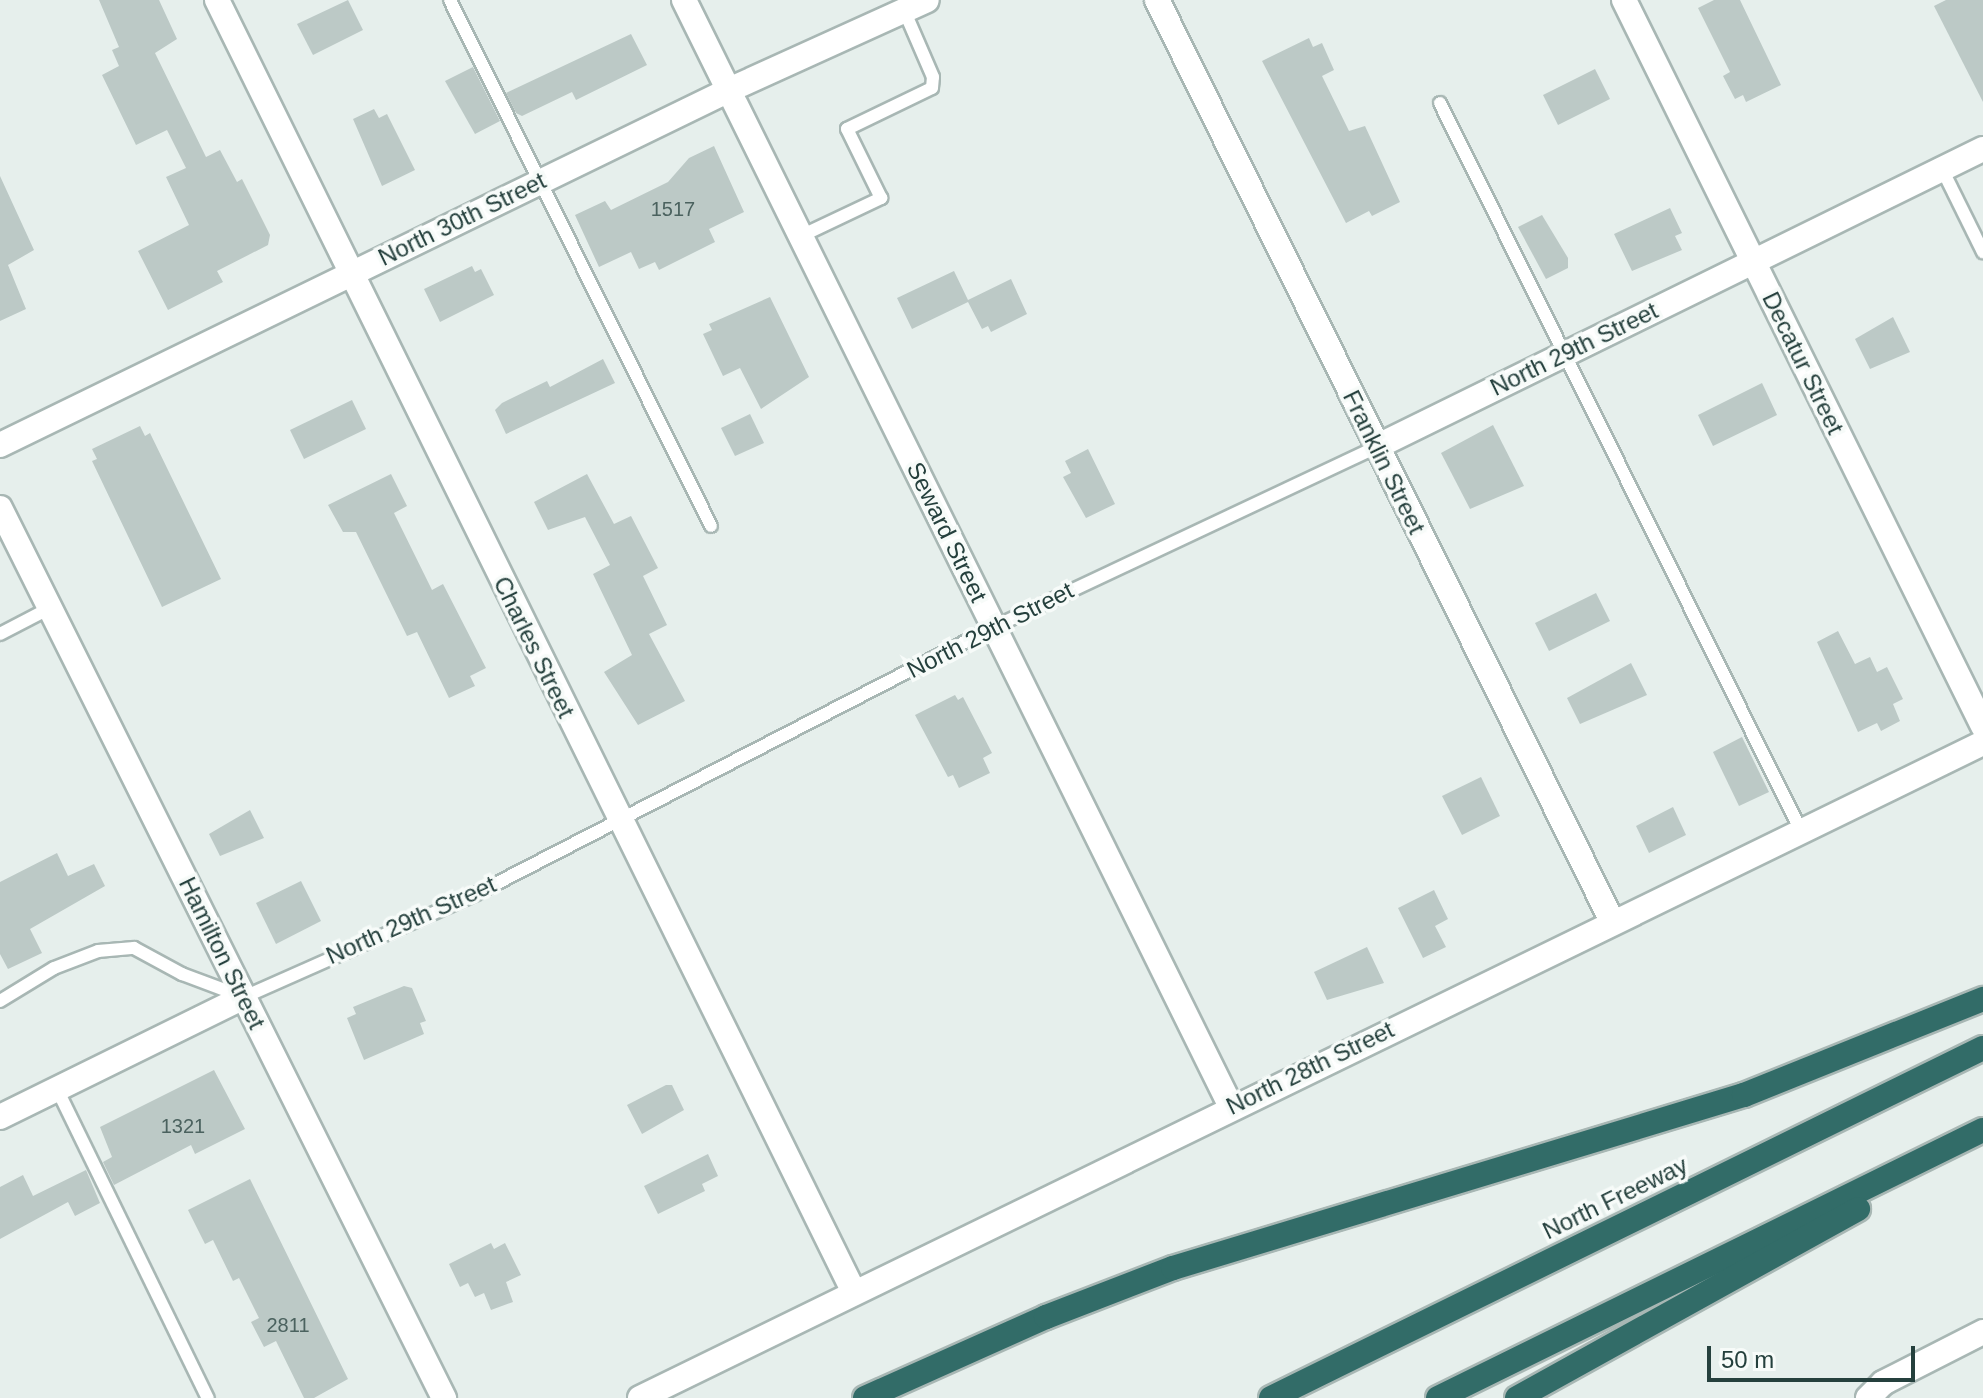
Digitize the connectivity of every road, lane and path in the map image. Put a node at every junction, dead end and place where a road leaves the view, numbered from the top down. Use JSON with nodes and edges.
{"nodes":[{"id":1,"x":217,"y":0,"type":"edge"},
{"id":2,"x":450,"y":0,"type":"edge"},
{"id":3,"x":684,"y":0,"type":"edge"},
{"id":4,"x":1157,"y":0,"type":"edge"},
{"id":5,"x":1624,"y":0,"type":"edge"},
{"id":6,"x":920,"y":3,"type":"edge"},
{"id":7,"x":729,"y":90,"type":"junction"},
{"id":8,"x":1440,"y":103,"type":"dead end"},
{"id":9,"x":1983,"y":149,"type":"edge"},
{"id":10,"x":1942,"y":169,"type":"junction"},
{"id":11,"x":541,"y":181,"type":"junction"},
{"id":12,"x":801,"y":236,"type":"junction"},
{"id":13,"x":1983,"y":252,"type":"edge"},
{"id":14,"x":1752,"y":261,"type":"junction"},
{"id":15,"x":352,"y":273,"type":"junction"},
{"id":16,"x":1565,"y":354,"type":"junction"},
{"id":17,"x":0,"y":445,"type":"edge"},
{"id":18,"x":1376,"y":447,"type":"junction"},
{"id":19,"x":0,"y":508,"type":"edge"},
{"id":20,"x":711,"y":526,"type":"dead end"},
{"id":21,"x":50,"y":608,"type":"junction"},
{"id":22,"x":994,"y":627,"type":"junction"},
{"id":23,"x":0,"y":634,"type":"edge"},
{"id":24,"x":1983,"y":726,"type":"edge"},
{"id":25,"x":1983,"y":743,"type":"edge"},
{"id":26,"x":618,"y":817,"type":"junction"},
{"id":27,"x":1801,"y":831,"type":"junction"},
{"id":28,"x":1613,"y":923,"type":"junction"},
{"id":29,"x":244,"y":997,"type":"junction"},
{"id":30,"x":1983,"y":999,"type":"edge"},
{"id":31,"x":0,"y":1001,"type":"edge"},
{"id":32,"x":1983,"y":1048,"type":"edge"},
{"id":33,"x":57,"y":1089,"type":"junction"},
{"id":34,"x":1231,"y":1107,"type":"junction"},
{"id":35,"x":0,"y":1117,"type":"edge"},
{"id":36,"x":1983,"y":1130,"type":"edge"},
{"id":37,"x":1983,"y":1141,"type":"edge"},
{"id":38,"x":854,"y":1292,"type":"junction"},
{"id":39,"x":1983,"y":1332,"type":"edge"},
{"id":40,"x":208,"y":1398,"type":"edge"},
{"id":41,"x":444,"y":1398,"type":"edge"},
{"id":42,"x":640,"y":1398,"type":"edge"},
{"id":43,"x":865,"y":1398,"type":"edge"},
{"id":44,"x":1271,"y":1398,"type":"edge"},
{"id":45,"x":1438,"y":1398,"type":"edge"},
{"id":46,"x":1517,"y":1398,"type":"edge"},
{"id":47,"x":1868,"y":1398,"type":"edge"}],
"edges":[{"from":1,"to":15,"type":"street","name":"Charles Street"},
{"from":2,"to":11,"type":"lane"},
{"from":3,"to":7,"type":"street","name":"Seward Street"},
{"from":4,"to":18,"type":"street","name":"Franklin Street"},
{"from":5,"to":14,"type":"street","name":"Decatur Street"},
{"from":6,"to":7,"type":"street","name":"North 30th Street"},
{"from":6,"to":12,"type":"lane"},
{"from":7,"to":11,"type":"street","name":"North 30th Street"},
{"from":7,"to":12,"type":"street","name":"Seward Street"},
{"from":8,"to":16,"type":"lane"},
{"from":9,"to":10,"type":"street","name":"North 29th Street"},
{"from":10,"to":13,"type":"lane"},
{"from":10,"to":14,"type":"street","name":"North 29th Street"},
{"from":11,"to":15,"type":"street","name":"North 30th Street"},
{"from":11,"to":20,"type":"lane"},
{"from":12,"to":22,"type":"street","name":"Seward Street"},
{"from":14,"to":16,"type":"street","name":"North 29th Street"},
{"from":14,"to":24,"type":"street","name":"Decatur Street"},
{"from":15,"to":17,"type":"street","name":"North 30th Street"},
{"from":15,"to":26,"type":"street","name":"Charles Street"},
{"from":16,"to":18,"type":"street","name":"North 29th Street"},
{"from":16,"to":27,"type":"lane"},
{"from":18,"to":22,"type":"lane","name":"North 29th Street"},
{"from":18,"to":28,"type":"street","name":"Franklin Street"},
{"from":19,"to":21,"type":"street","name":"Hamilton Street"},
{"from":21,"to":23,"type":"lane"},
{"from":21,"to":29,"type":"street","name":"Hamilton Street"},
{"from":22,"to":26,"type":"lane","name":"North 29th Street"},
{"from":22,"to":34,"type":"street","name":"Seward Street"},
{"from":25,"to":27,"type":"street","name":"North 28th Street"},
{"from":26,"to":29,"type":"lane","name":"North 29th Street"},
{"from":26,"to":38,"type":"street","name":"Charles Street"},
{"from":27,"to":28,"type":"street","name":"North 28th Street"},
{"from":28,"to":34,"type":"street","name":"North 28th Street"},
{"from":29,"to":31,"type":"lane"},
{"from":29,"to":33,"type":"street","name":"North 29th Street"},
{"from":29,"to":41,"type":"street","name":"Hamilton Street"},
{"from":30,"to":43,"type":"highway"},
{"from":32,"to":44,"type":"highway","name":"North Freeway"},
{"from":33,"to":35,"type":"street","name":"North 29th Street"},
{"from":33,"to":40,"type":"lane"},
{"from":34,"to":38,"type":"street","name":"North 28th Street"},
{"from":36,"to":45,"type":"highway"},
{"from":37,"to":46,"type":"highway"},
{"from":38,"to":42,"type":"street","name":"North 28th Street"},
{"from":39,"to":47,"type":"street"}]}
